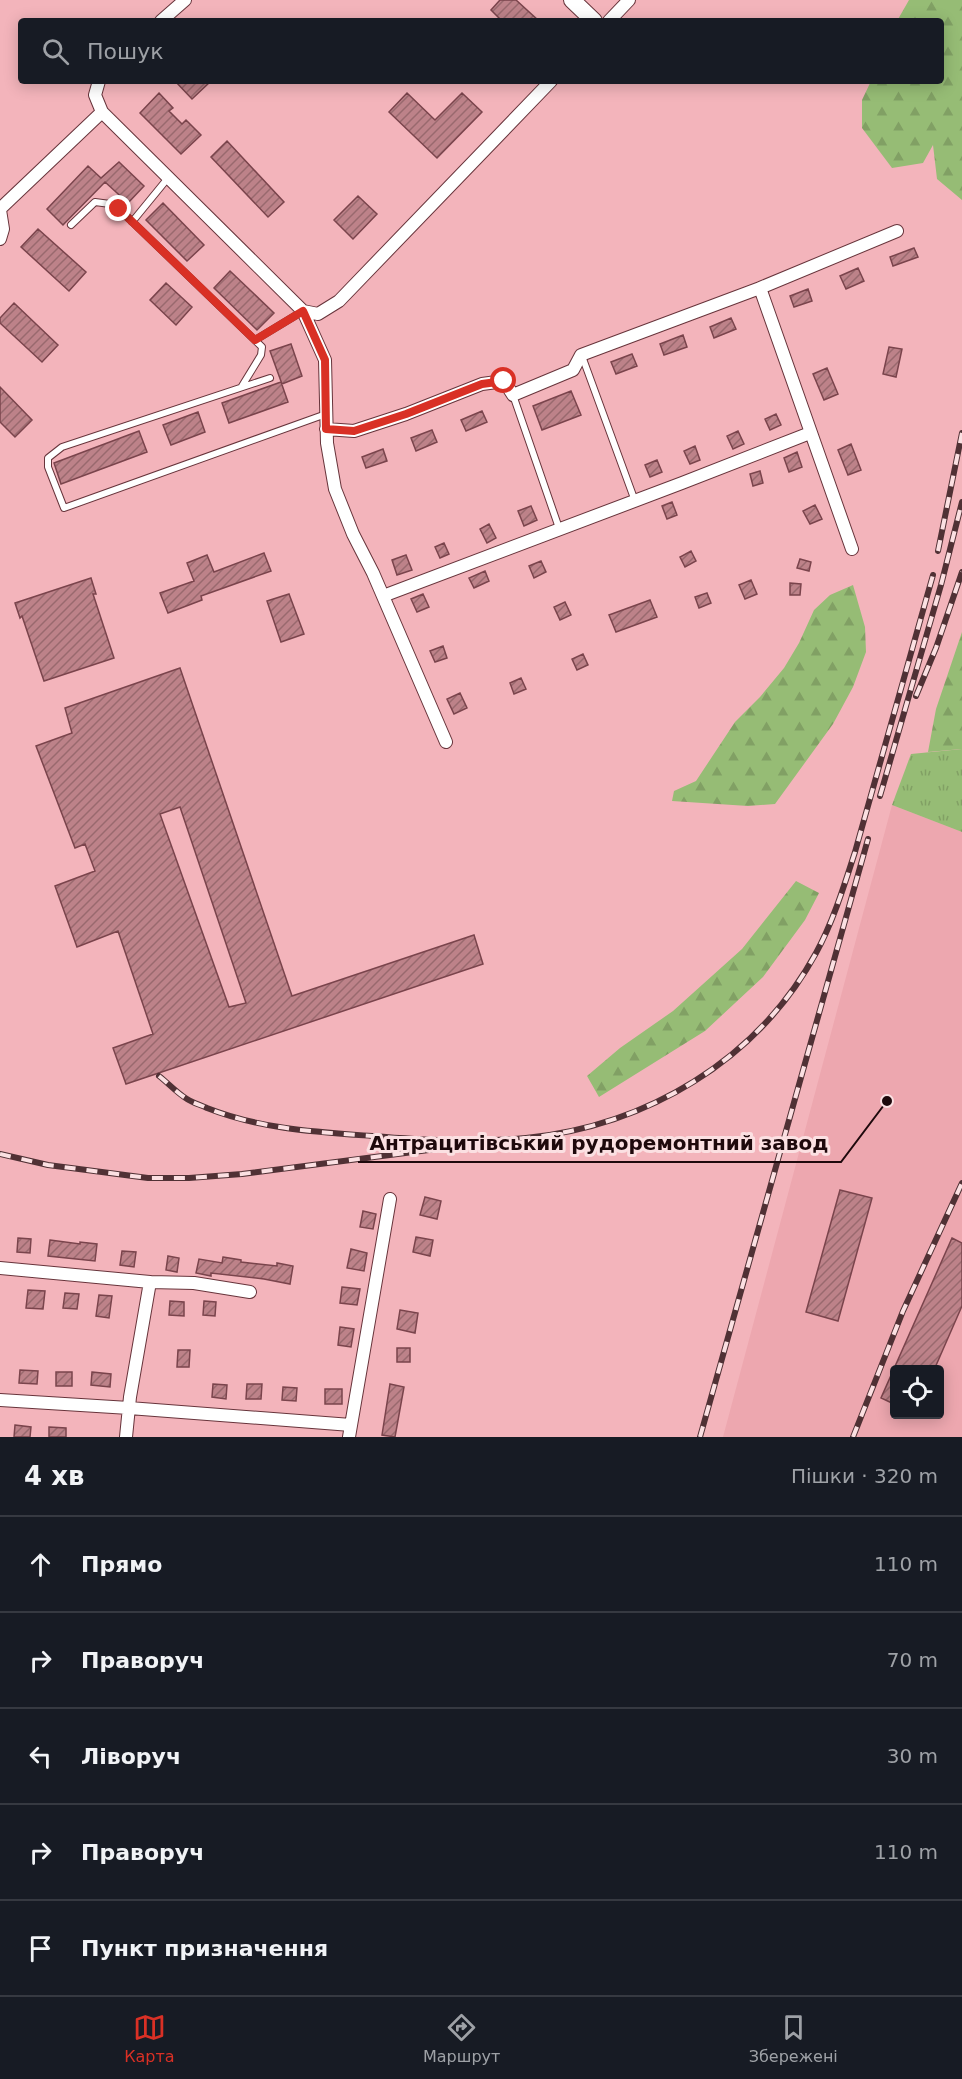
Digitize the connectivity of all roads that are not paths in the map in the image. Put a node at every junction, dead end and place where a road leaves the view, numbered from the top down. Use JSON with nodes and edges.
{"nodes":[{"id":1,"x":185,"y":0,"type":"edge"},
{"id":2,"x":572,"y":0,"type":"edge"},
{"id":3,"x":629,"y":0,"type":"edge"},
{"id":4,"x":164,"y":18,"type":"edge"},
{"id":5,"x":591,"y":18,"type":"edge"},
{"id":6,"x":612,"y":18,"type":"edge"},
{"id":7,"x":98,"y":84,"type":"edge"},
{"id":8,"x":548,"y":84,"type":"edge"},
{"id":9,"x":102,"y":112,"type":"junction"},
{"id":10,"x":168,"y":177,"type":"junction"},
{"id":11,"x":0,"y":209,"type":"edge"},
{"id":12,"x":132,"y":222,"type":"junction"},
{"id":13,"x":70,"y":225,"type":"dead end"},
{"id":14,"x":897,"y":231,"type":"dead end"},
{"id":15,"x":0,"y":239,"type":"edge"},
{"id":16,"x":760,"y":288,"type":"junction"},
{"id":17,"x":303,"y":311,"type":"junction"},
{"id":18,"x":255,"y":340,"type":"junction"},
{"id":19,"x":581,"y":355,"type":"junction"},
{"id":20,"x":270,"y":378,"type":"dead end"},
{"id":21,"x":242,"y":387,"type":"junction"},
{"id":22,"x":513,"y":395,"type":"junction"},
{"id":23,"x":326,"y":414,"type":"junction"},
{"id":24,"x":326,"y":429,"type":"junction"},
{"id":25,"x":810,"y":433,"type":"junction"},
{"id":26,"x":635,"y":501,"type":"junction"},
{"id":27,"x":558,"y":528,"type":"junction"},
{"id":28,"x":852,"y":549,"type":"dead end"},
{"id":29,"x":383,"y":596,"type":"junction"},
{"id":30,"x":446,"y":742,"type":"dead end"},
{"id":31,"x":390,"y":1199,"type":"dead end"},
{"id":32,"x":0,"y":1268,"type":"edge"},
{"id":33,"x":150,"y":1282,"type":"junction"},
{"id":34,"x":250,"y":1292,"type":"dead end"},
{"id":35,"x":0,"y":1401,"type":"edge"},
{"id":36,"x":129,"y":1408,"type":"junction"},
{"id":37,"x":350,"y":1431,"type":"edge"},
{"id":38,"x":126,"y":1437,"type":"edge"}],
"edges":[{"from":1,"to":4,"type":"street"},
{"from":2,"to":5,"type":"street"},
{"from":3,"to":6,"type":"street"},
{"from":7,"to":9,"type":"street"},
{"from":8,"to":17,"type":"street"},
{"from":9,"to":10,"type":"street"},
{"from":9,"to":11,"type":"street"},
{"from":10,"to":12,"type":"lane"},
{"from":10,"to":17,"type":"street"},
{"from":11,"to":15,"type":"street"},
{"from":12,"to":13,"type":"lane"},
{"from":12,"to":18,"type":"lane"},
{"from":14,"to":16,"type":"street"},
{"from":16,"to":19,"type":"street"},
{"from":16,"to":25,"type":"street"},
{"from":17,"to":18,"type":"lane"},
{"from":17,"to":23,"type":"street"},
{"from":18,"to":21,"type":"lane"},
{"from":19,"to":22,"type":"street"},
{"from":19,"to":26,"type":"lane"},
{"from":20,"to":21,"type":"lane"},
{"from":21,"to":23,"type":"lane"},
{"from":22,"to":24,"type":"street"},
{"from":22,"to":27,"type":"lane"},
{"from":23,"to":24,"type":"street"},
{"from":24,"to":29,"type":"street"},
{"from":25,"to":26,"type":"street"},
{"from":25,"to":28,"type":"street"},
{"from":26,"to":27,"type":"street"},
{"from":27,"to":29,"type":"street"},
{"from":29,"to":30,"type":"street"},
{"from":31,"to":37,"type":"street"},
{"from":32,"to":33,"type":"street"},
{"from":33,"to":34,"type":"street"},
{"from":33,"to":36,"type":"street"},
{"from":35,"to":36,"type":"street"},
{"from":36,"to":37,"type":"street"},
{"from":36,"to":38,"type":"street"}]}
